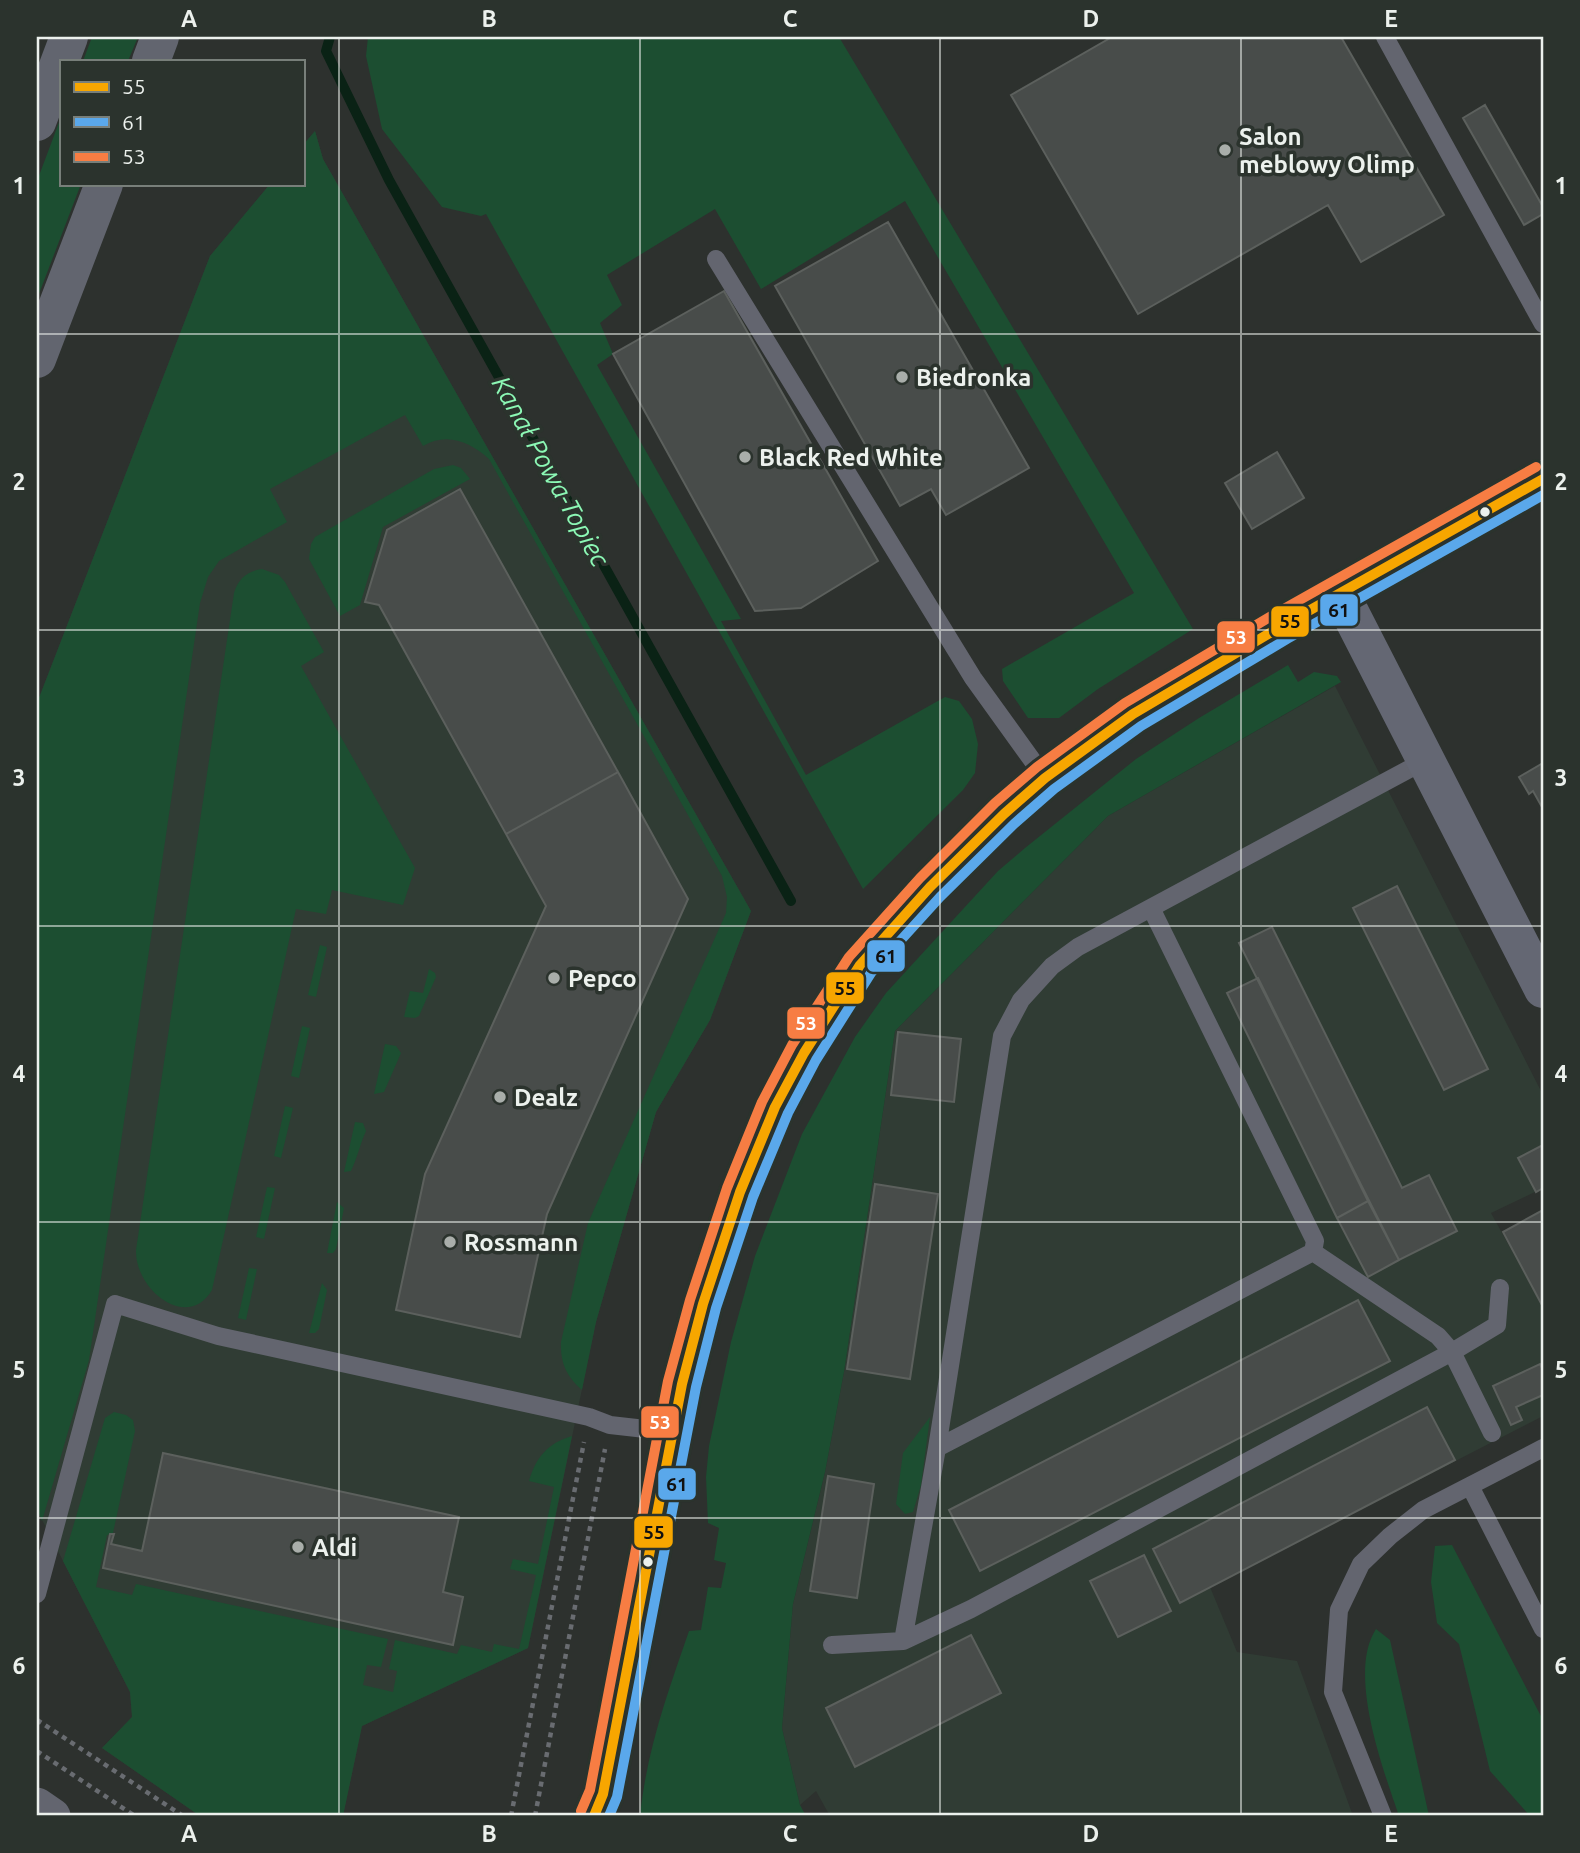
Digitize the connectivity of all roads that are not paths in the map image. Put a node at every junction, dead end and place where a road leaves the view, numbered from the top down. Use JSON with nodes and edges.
{"nodes":[{"id":1,"x":69,"y":37,"type":"edge"},
{"id":2,"x":160,"y":37,"type":"edge"},
{"id":3,"x":1385,"y":37,"type":"edge"},
{"id":4,"x":60,"y":60,"type":"edge"},
{"id":5,"x":151,"y":60,"type":"edge"},
{"id":6,"x":60,"y":61,"type":"edge"},
{"id":7,"x":37,"y":122,"type":"edge"},
{"id":8,"x":103,"y":186,"type":"edge"},
{"id":9,"x":716,"y":259,"type":"dead end"},
{"id":10,"x":1543,"y":324,"type":"edge"},
{"id":11,"x":37,"y":359,"type":"edge"},
{"id":12,"x":1543,"y":479,"type":"edge"},
{"id":13,"x":1340,"y":593,"type":"junction"},
{"id":14,"x":1426,"y":760,"type":"junction"},
{"id":15,"x":1045,"y":778,"type":"junction"},
{"id":16,"x":1151,"y":908,"type":"junction"},
{"id":17,"x":1543,"y":989,"type":"edge"},
{"id":18,"x":1313,"y":1252,"type":"junction"},
{"id":19,"x":1500,"y":1289,"type":"dead end"},
{"id":20,"x":1452,"y":1352,"type":"junction"},
{"id":21,"x":672,"y":1432,"type":"junction"},
{"id":22,"x":1492,"y":1433,"type":"dead end"},
{"id":23,"x":937,"y":1448,"type":"junction"},
{"id":24,"x":1543,"y":1448,"type":"edge"},
{"id":25,"x":1470,"y":1486,"type":"junction"},
{"id":26,"x":37,"y":1594,"type":"edge"},
{"id":27,"x":1543,"y":1629,"type":"edge"},
{"id":28,"x":903,"y":1642,"type":"junction"},
{"id":29,"x":831,"y":1645,"type":"dead end"},
{"id":30,"x":37,"y":1805,"type":"edge"},
{"id":31,"x":600,"y":1809,"type":"edge"},
{"id":32,"x":53,"y":1816,"type":"edge"},
{"id":33,"x":1383,"y":1816,"type":"edge"}],
"edges":[{"from":1,"to":4,"type":"main road"},
{"from":2,"to":5,"type":"main road"},
{"from":3,"to":10,"type":"lane"},
{"from":6,"to":7,"type":"main road"},
{"from":8,"to":11,"type":"main road"},
{"from":9,"to":15,"type":"lane"},
{"from":12,"to":13,"type":"street"},
{"from":13,"to":14,"type":"street"},
{"from":13,"to":15,"type":"street"},
{"from":14,"to":16,"type":"lane"},
{"from":14,"to":17,"type":"street"},
{"from":15,"to":21,"type":"street"},
{"from":16,"to":18,"type":"lane"},
{"from":16,"to":23,"type":"lane"},
{"from":18,"to":20,"type":"lane"},
{"from":18,"to":23,"type":"lane"},
{"from":19,"to":20,"type":"lane"},
{"from":20,"to":22,"type":"lane"},
{"from":20,"to":28,"type":"lane"},
{"from":21,"to":26,"type":"lane"},
{"from":21,"to":31,"type":"street"},
{"from":23,"to":28,"type":"lane"},
{"from":24,"to":25,"type":"lane"},
{"from":25,"to":27,"type":"lane"},
{"from":25,"to":33,"type":"lane"},
{"from":28,"to":29,"type":"lane"},
{"from":30,"to":32,"type":"street"}]}
